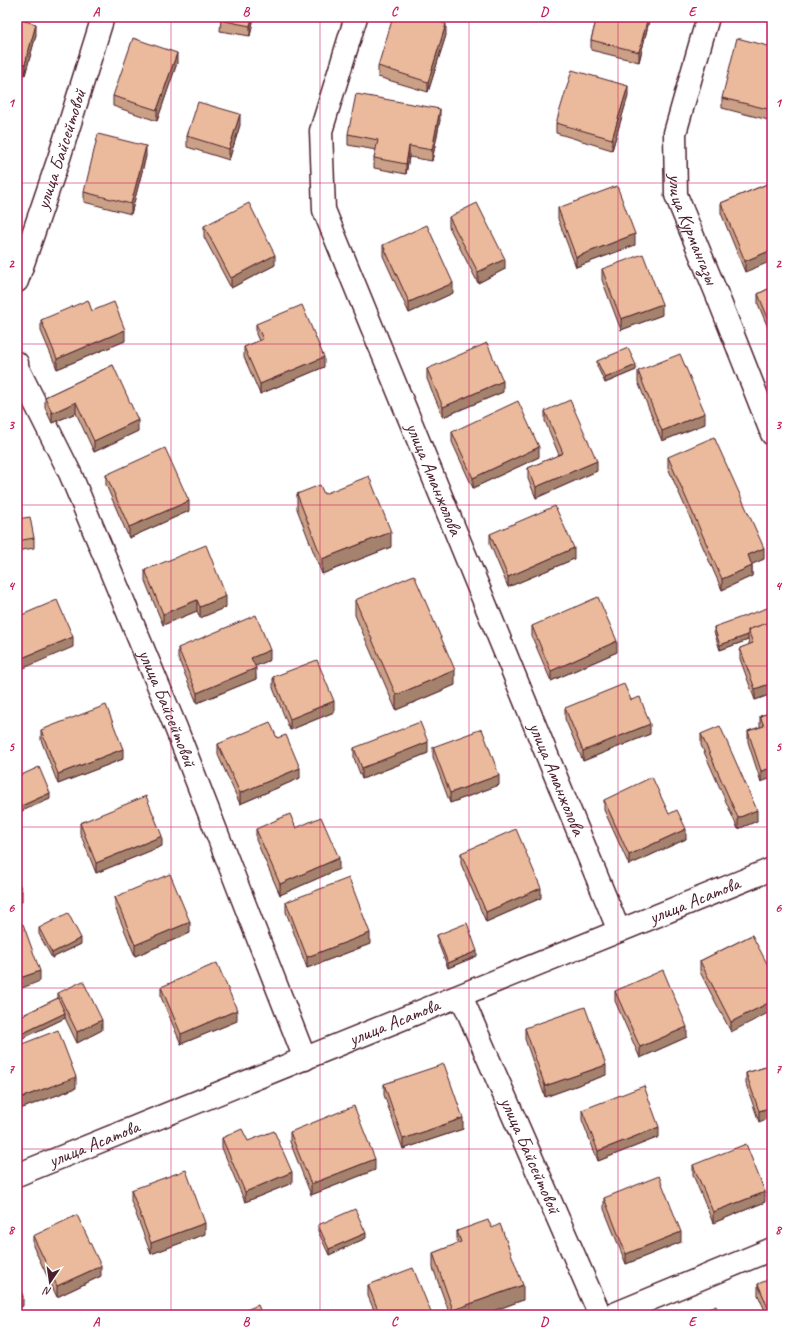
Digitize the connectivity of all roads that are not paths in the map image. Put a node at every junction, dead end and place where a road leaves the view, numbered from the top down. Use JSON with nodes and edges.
{"nodes":[{"id":1,"x":103,"y":17,"type":"edge"},
{"id":2,"x":356,"y":17,"type":"edge"},
{"id":3,"x":708,"y":17,"type":"edge"},
{"id":4,"x":17,"y":281,"type":"edge"},
{"id":5,"x":17,"y":363,"type":"edge"},
{"id":6,"x":772,"y":434,"type":"edge"},
{"id":7,"x":772,"y":869,"type":"edge"},
{"id":8,"x":619,"y":931,"type":"junction"},
{"id":9,"x":461,"y":996,"type":"junction"},
{"id":10,"x":305,"y":1059,"type":"junction"},
{"id":11,"x":17,"y":1175,"type":"edge"},
{"id":12,"x":772,"y":1249,"type":"edge"},
{"id":13,"x":600,"y":1315,"type":"edge"},
{"id":14,"x":612,"y":1315,"type":"edge"}],
"edges":[{"from":1,"to":4,"type":"street","name":"улица Байсейтовой"},
{"from":2,"to":8,"type":"street","name":"улица Аманжолова"},
{"from":3,"to":6,"type":"street","name":"улица Курмангазы"},
{"from":5,"to":10,"type":"street","name":"улица Байсейтовой"},
{"from":7,"to":8,"type":"street","name":"улица Асатова"},
{"from":8,"to":9,"type":"street","name":"улица Асатова"},
{"from":9,"to":10,"type":"street","name":"улица Асатова"},
{"from":9,"to":13,"type":"street","name":"улица Байсейтовой"},
{"from":10,"to":11,"type":"street","name":"улица Асатова"},
{"from":12,"to":14,"type":"street"}]}
